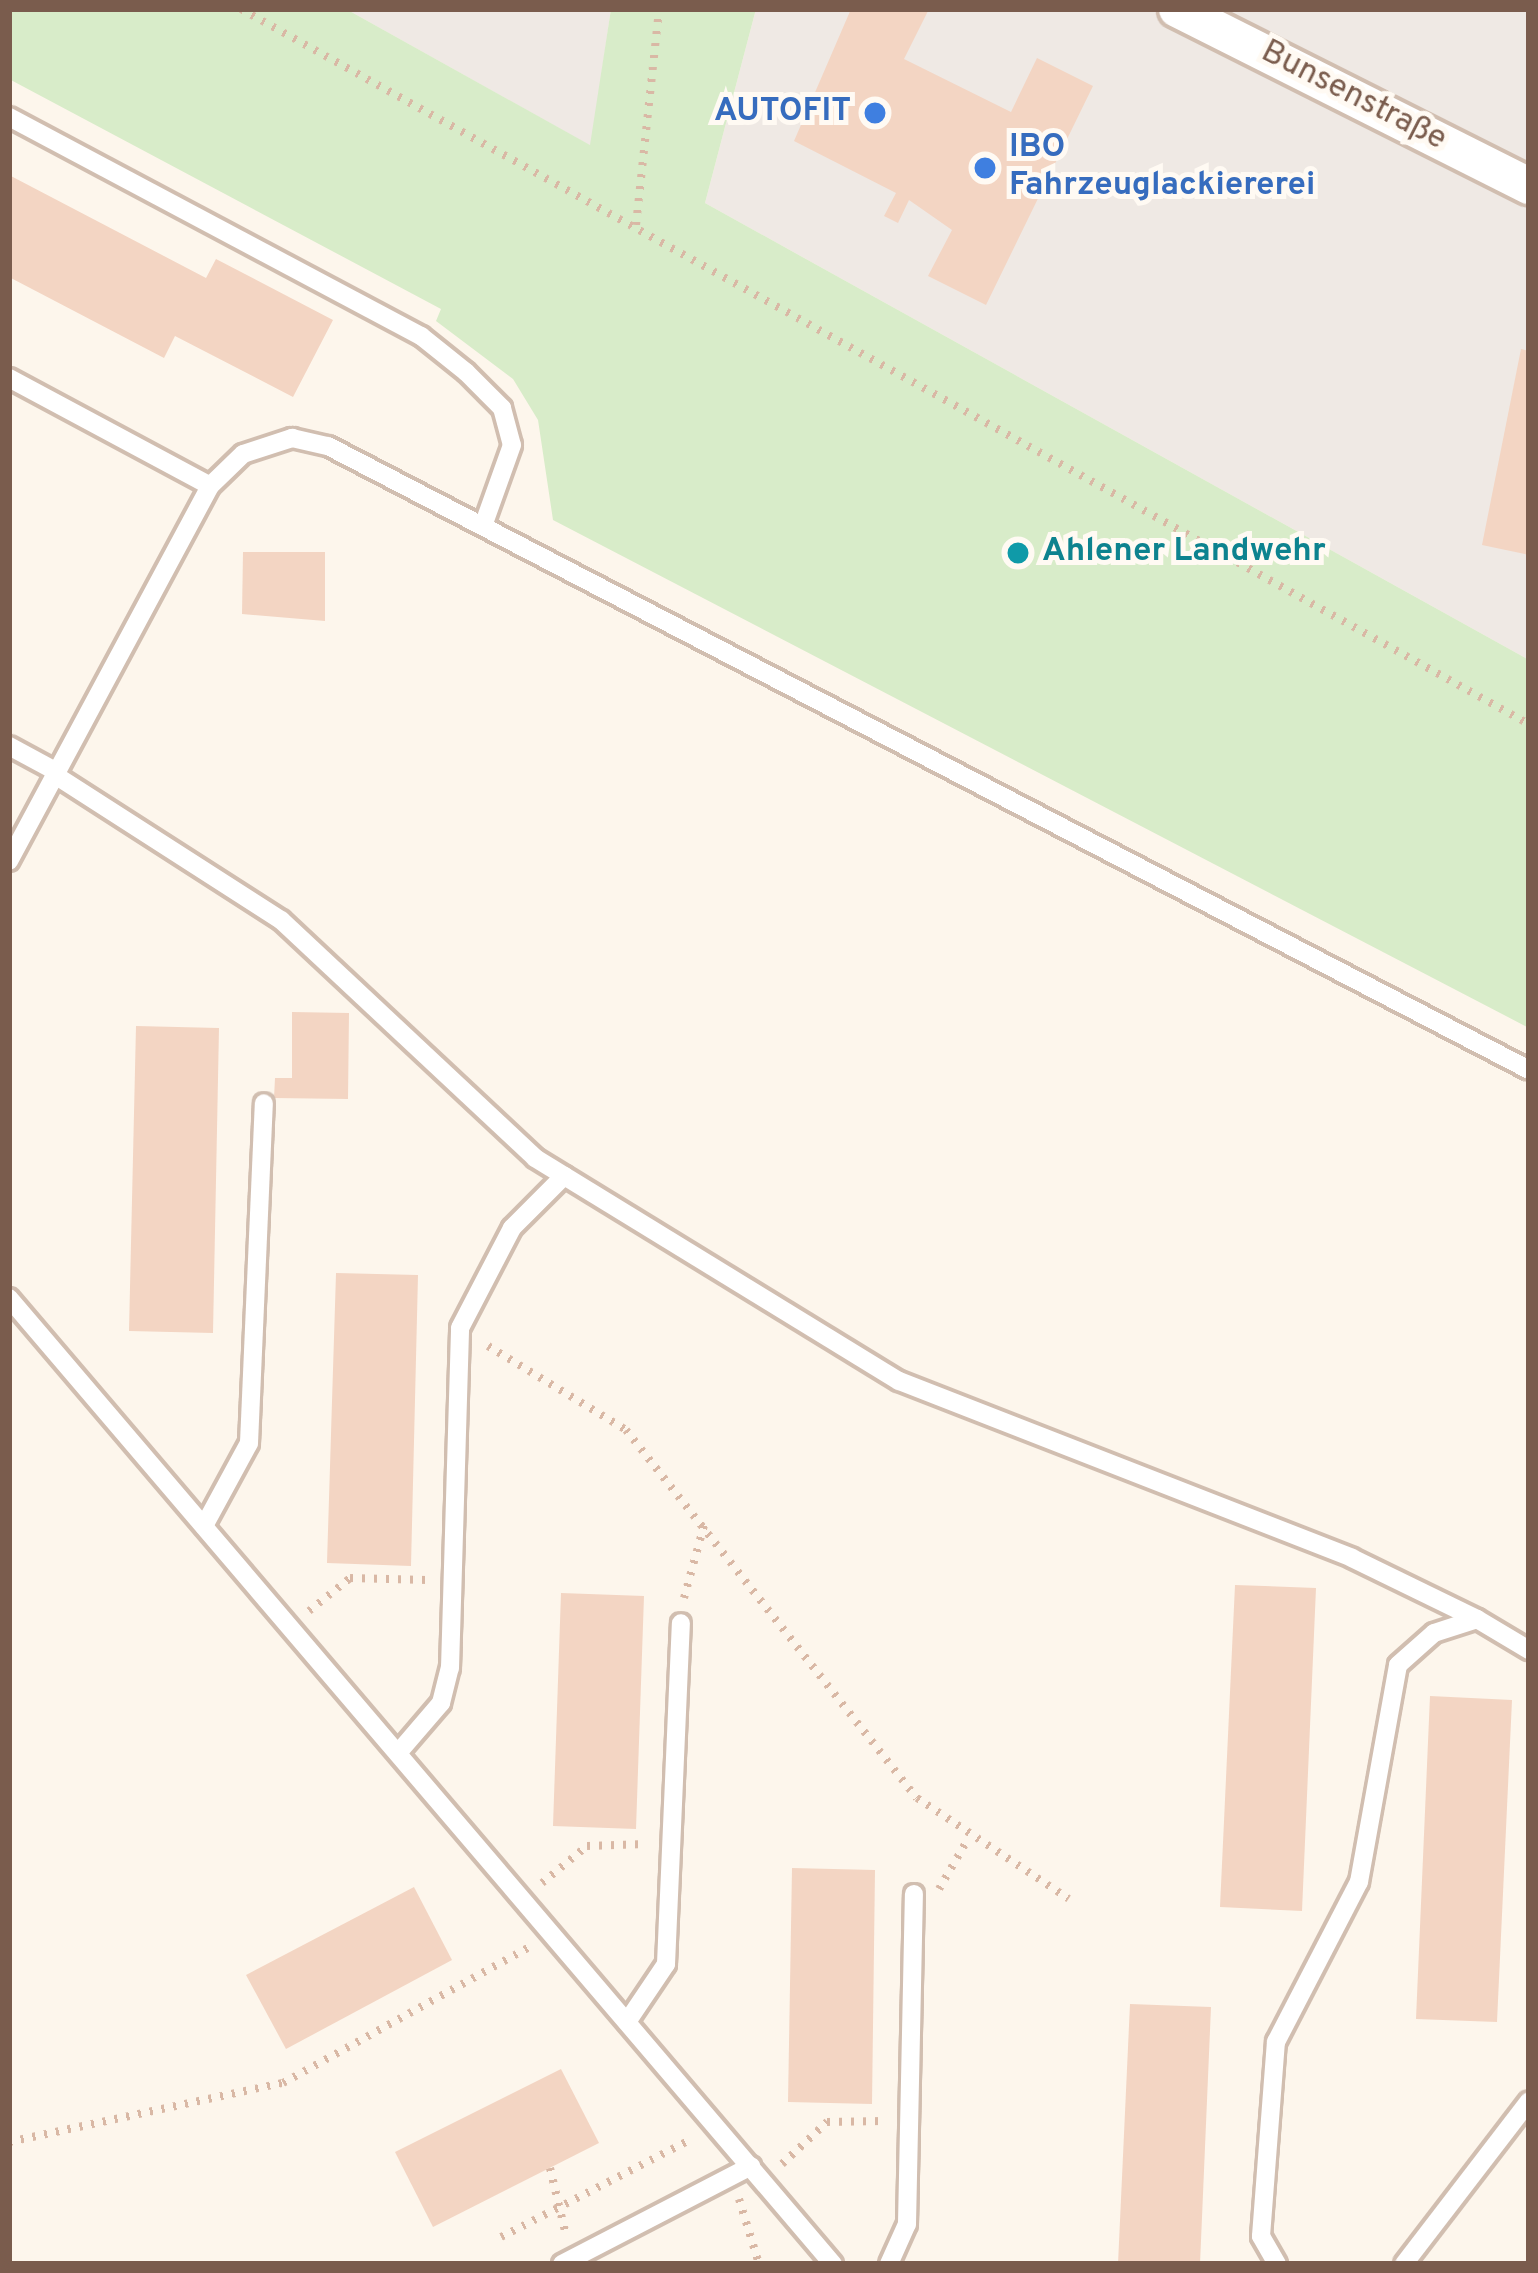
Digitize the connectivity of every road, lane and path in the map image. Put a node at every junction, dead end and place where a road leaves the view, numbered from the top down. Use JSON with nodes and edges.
{"nodes":[{"id":1,"x":241,"y":9,"type":"edge"},
{"id":2,"x":659,"y":9,"type":"edge"},
{"id":3,"x":1177,"y":9,"type":"edge"},
{"id":4,"x":9,"y":117,"type":"edge"},
{"id":5,"x":1529,"y":186,"type":"edge"},
{"id":6,"x":636,"y":225,"type":"junction"},
{"id":7,"x":9,"y":378,"type":"edge"},
{"id":8,"x":210,"y":486,"type":"junction"},
{"id":9,"x":483,"y":526,"type":"junction"},
{"id":10,"x":1529,"y":724,"type":"edge"},
{"id":11,"x":9,"y":746,"type":"edge"},
{"id":12,"x":56,"y":774,"type":"junction"},
{"id":13,"x":9,"y":861,"type":"edge"},
{"id":14,"x":1529,"y":1070,"type":"edge"},
{"id":15,"x":264,"y":1103,"type":"dead end"},
{"id":16,"x":564,"y":1175,"type":"junction"},
{"id":17,"x":9,"y":1298,"type":"edge"},
{"id":18,"x":463,"y":1318,"type":"junction"},
{"id":19,"x":705,"y":1522,"type":"junction"},
{"id":20,"x":204,"y":1526,"type":"junction"},
{"id":21,"x":453,"y":1581,"type":"junction"},
{"id":22,"x":1477,"y":1619,"type":"junction"},
{"id":23,"x":681,"y":1623,"type":"joint"},
{"id":24,"x":290,"y":1627,"type":"junction"},
{"id":25,"x":1529,"y":1650,"type":"edge"},
{"id":26,"x":398,"y":1753,"type":"junction"},
{"id":27,"x":968,"y":1839,"type":"junction"},
{"id":28,"x":672,"y":1843,"type":"junction"},
{"id":29,"x":914,"y":1894,"type":"joint"},
{"id":30,"x":523,"y":1899,"type":"junction"},
{"id":31,"x":1069,"y":1899,"type":"dead end"},
{"id":32,"x":548,"y":1929,"type":"junction"},
{"id":33,"x":627,"y":2022,"type":"junction"},
{"id":34,"x":1529,"y":2101,"type":"edge"},
{"id":35,"x":909,"y":2120,"type":"junction"},
{"id":36,"x":717,"y":2126,"type":"junction"},
{"id":37,"x":9,"y":2142,"type":"edge"},
{"id":38,"x":550,"y":2168,"type":"dead end"},
{"id":39,"x":750,"y":2174,"type":"junction"},
{"id":40,"x":560,"y":2208,"type":"junction"},
{"id":41,"x":501,"y":2237,"type":"dead end"},
{"id":42,"x":566,"y":2262,"type":"edge"},
{"id":43,"x":759,"y":2264,"type":"edge"},
{"id":44,"x":833,"y":2264,"type":"edge"},
{"id":45,"x":890,"y":2264,"type":"edge"},
{"id":46,"x":1277,"y":2264,"type":"edge"},
{"id":47,"x":1404,"y":2264,"type":"edge"}],
"edges":[{"from":1,"to":6,"type":"path"},
{"from":2,"to":6,"type":"path"},
{"from":3,"to":5,"type":"street","name":"Bunsenstraße"},
{"from":4,"to":9,"type":"lane"},
{"from":6,"to":10,"type":"path"},
{"from":7,"to":8,"type":"lane"},
{"from":8,"to":9,"type":"lane"},
{"from":8,"to":12,"type":"lane"},
{"from":9,"to":14,"type":"lane"},
{"from":11,"to":12,"type":"lane"},
{"from":12,"to":13,"type":"lane"},
{"from":12,"to":16,"type":"lane"},
{"from":15,"to":20,"type":"lane"},
{"from":16,"to":18,"type":"lane"},
{"from":16,"to":22,"type":"lane"},
{"from":17,"to":20,"type":"lane"},
{"from":18,"to":19,"type":"path"},
{"from":18,"to":21,"type":"lane"},
{"from":19,"to":23,"type":"path"},
{"from":19,"to":27,"type":"path"},
{"from":20,"to":24,"type":"lane"},
{"from":21,"to":24,"type":"path"},
{"from":21,"to":26,"type":"lane"},
{"from":22,"to":25,"type":"lane"},
{"from":22,"to":46,"type":"lane"},
{"from":23,"to":28,"type":"lane"},
{"from":24,"to":26,"type":"lane"},
{"from":26,"to":30,"type":"lane"},
{"from":27,"to":29,"type":"path"},
{"from":27,"to":31,"type":"path"},
{"from":28,"to":30,"type":"path"},
{"from":28,"to":33,"type":"lane"},
{"from":29,"to":35,"type":"lane"},
{"from":30,"to":32,"type":"lane"},
{"from":32,"to":33,"type":"lane"},
{"from":32,"to":37,"type":"path"},
{"from":33,"to":36,"type":"lane"},
{"from":34,"to":47,"type":"lane"},
{"from":35,"to":39,"type":"path"},
{"from":35,"to":45,"type":"lane"},
{"from":36,"to":39,"type":"lane"},
{"from":36,"to":40,"type":"path"},
{"from":38,"to":40,"type":"path"},
{"from":39,"to":42,"type":"lane"},
{"from":39,"to":43,"type":"path"},
{"from":39,"to":44,"type":"lane"},
{"from":40,"to":41,"type":"path"},
{"from":40,"to":42,"type":"path"}]}
